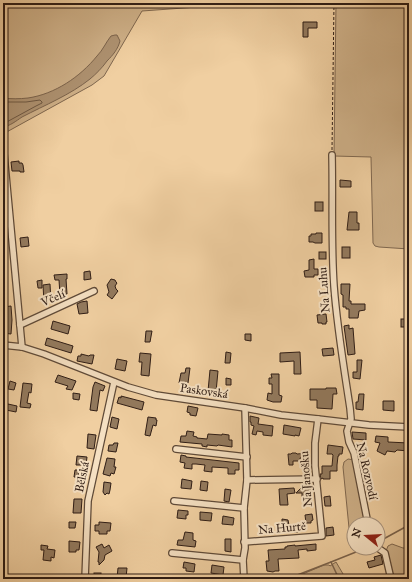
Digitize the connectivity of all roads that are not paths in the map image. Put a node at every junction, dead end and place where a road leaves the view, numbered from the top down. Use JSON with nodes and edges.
{"nodes":[{"id":1,"x":3,"y":143,"type":"edge"},
{"id":2,"x":332,"y":155,"type":"road end"},
{"id":3,"x":94,"y":291,"type":"dead end"},
{"id":4,"x":20,"y":325,"type":"junction"},
{"id":5,"x":3,"y":345,"type":"edge"},
{"id":6,"x":22,"y":347,"type":"junction"},
{"id":7,"x":114,"y":382,"type":"junction"},
{"id":8,"x":245,"y":408,"type":"junction"},
{"id":9,"x":318,"y":419,"type":"junction"},
{"id":10,"x":349,"y":423,"type":"junction"},
{"id":11,"x":409,"y":427,"type":"edge"},
{"id":12,"x":176,"y":449,"type":"dead end"},
{"id":13,"x":246,"y":457,"type":"junction"},
{"id":14,"x":317,"y":479,"type":"junction"},
{"id":15,"x":247,"y":480,"type":"junction"},
{"id":16,"x":174,"y":501,"type":"dead end"},
{"id":17,"x":244,"y":508,"type":"junction"},
{"id":18,"x":366,"y":516,"type":"edge"},
{"id":19,"x":322,"y":536,"type":"joint"},
{"id":20,"x":244,"y":542,"type":"junction"},
{"id":21,"x":172,"y":553,"type":"dead end"},
{"id":22,"x":386,"y":556,"type":"edge"},
{"id":23,"x":243,"y":560,"type":"junction"},
{"id":24,"x":85,"y":579,"type":"edge"},
{"id":25,"x":244,"y":579,"type":"edge"},
{"id":26,"x":391,"y":579,"type":"edge"}],
"edges":[{"from":1,"to":4,"type":"street"},
{"from":2,"to":10,"type":"street","name":"Na Luhu"},
{"from":3,"to":4,"type":"street","name":"Včelí"},
{"from":4,"to":6,"type":"street"},
{"from":5,"to":6,"type":"street","name":"Paskovská"},
{"from":6,"to":7,"type":"street","name":"Paskovská"},
{"from":7,"to":8,"type":"street","name":"Paskovská"},
{"from":7,"to":24,"type":"street","name":"Bělská"},
{"from":8,"to":9,"type":"street","name":"Paskovská"},
{"from":8,"to":13,"type":"street","name":"Na Hurtě"},
{"from":9,"to":10,"type":"street","name":"Paskovská"},
{"from":9,"to":14,"type":"street","name":"Na Janošku"},
{"from":10,"to":11,"type":"street","name":"Paskovská"},
{"from":10,"to":18,"type":"street","name":"Na Rozvodí"},
{"from":12,"to":13,"type":"street"},
{"from":13,"to":15,"type":"street","name":"Na Hurtě"},
{"from":14,"to":15,"type":"street"},
{"from":14,"to":19,"type":"street","name":"Na Janošku"},
{"from":15,"to":17,"type":"street","name":"Na Hurtě"},
{"from":16,"to":17,"type":"street"},
{"from":17,"to":20,"type":"street","name":"Na Hurtě"},
{"from":19,"to":20,"type":"street","name":"Na Hurtě"},
{"from":20,"to":23,"type":"street","name":"Na Hurtě"},
{"from":21,"to":23,"type":"street"},
{"from":22,"to":26,"type":"street"},
{"from":23,"to":25,"type":"street","name":"Na Hurtě"}]}
